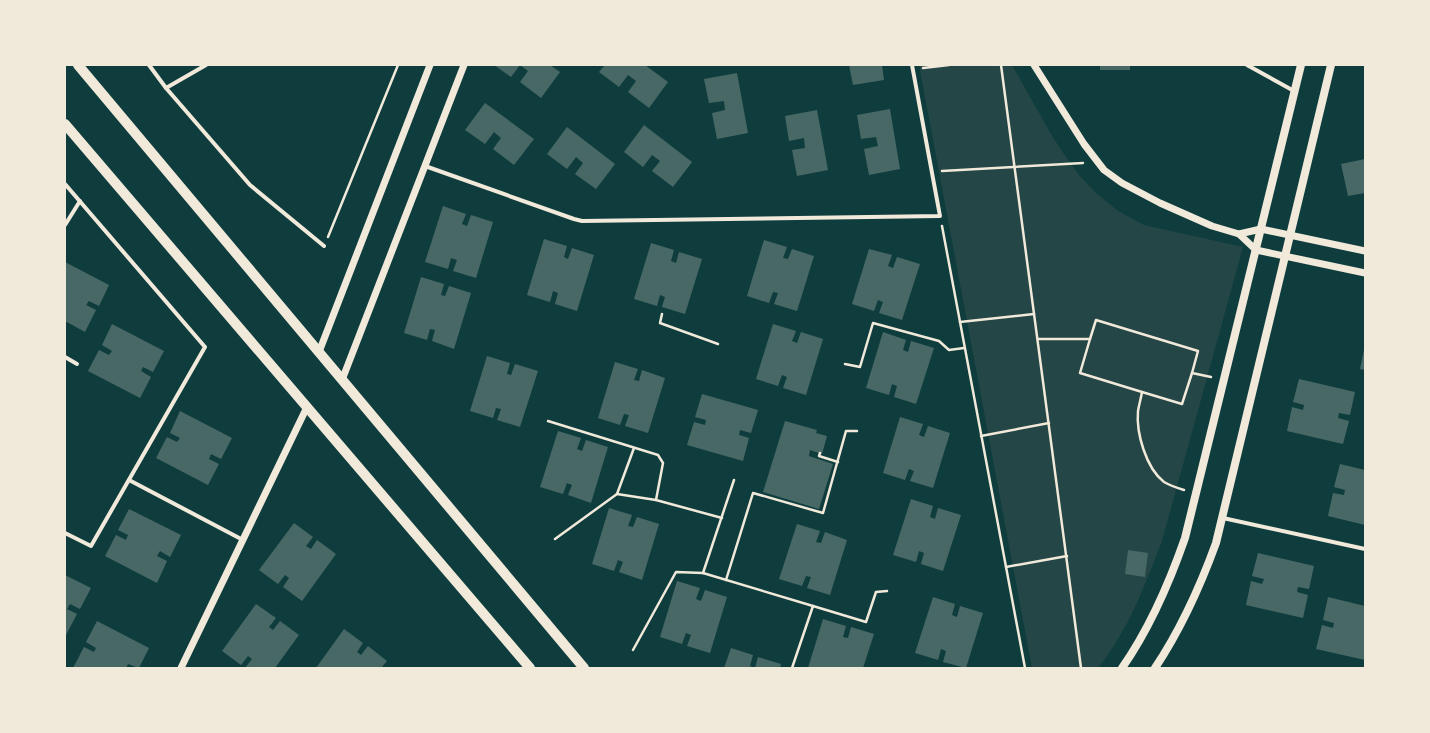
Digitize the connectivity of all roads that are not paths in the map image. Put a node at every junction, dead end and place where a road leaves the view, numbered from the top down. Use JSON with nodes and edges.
{"nodes":[{"id":1,"x":78,"y":65,"type":"edge"},
{"id":2,"x":149,"y":65,"type":"edge"},
{"id":3,"x":206,"y":65,"type":"edge"},
{"id":4,"x":430,"y":65,"type":"edge"},
{"id":5,"x":464,"y":65,"type":"edge"},
{"id":6,"x":1034,"y":65,"type":"edge"},
{"id":7,"x":1247,"y":65,"type":"edge"},
{"id":8,"x":1301,"y":65,"type":"edge"},
{"id":9,"x":1331,"y":65,"type":"edge"},
{"id":10,"x":913,"y":67,"type":"edge"},
{"id":11,"x":166,"y":88,"type":"junction"},
{"id":12,"x":1294,"y":91,"type":"junction"},
{"id":13,"x":65,"y":124,"type":"edge"},
{"id":14,"x":425,"y":166,"type":"junction"},
{"id":15,"x":65,"y":184,"type":"edge"},
{"id":16,"x":80,"y":201,"type":"junction"},
{"id":17,"x":65,"y":225,"type":"edge"},
{"id":18,"x":1261,"y":229,"type":"junction"},
{"id":19,"x":1239,"y":234,"type":"junction"},
{"id":20,"x":1291,"y":235,"type":"junction"},
{"id":21,"x":324,"y":246,"type":"road end"},
{"id":22,"x":1256,"y":250,"type":"junction"},
{"id":23,"x":1365,"y":251,"type":"edge"},
{"id":24,"x":1286,"y":256,"type":"junction"},
{"id":25,"x":1365,"y":273,"type":"edge"},
{"id":26,"x":319,"y":352,"type":"junction"},
{"id":27,"x":65,"y":357,"type":"edge"},
{"id":28,"x":77,"y":364,"type":"dead end"},
{"id":29,"x":342,"y":380,"type":"junction"},
{"id":30,"x":307,"y":407,"type":"junction"},
{"id":31,"x":129,"y":480,"type":"junction"},
{"id":32,"x":1223,"y":518,"type":"junction"},
{"id":33,"x":65,"y":533,"type":"edge"},
{"id":34,"x":243,"y":540,"type":"junction"},
{"id":35,"x":1365,"y":549,"type":"edge"},
{"id":36,"x":181,"y":668,"type":"edge"},
{"id":37,"x":530,"y":668,"type":"edge"},
{"id":38,"x":584,"y":668,"type":"edge"},
{"id":39,"x":1122,"y":668,"type":"edge"},
{"id":40,"x":1155,"y":668,"type":"edge"}],
"edges":[{"from":1,"to":26,"type":"main road"},
{"from":2,"to":11,"type":"street"},
{"from":3,"to":11,"type":"street"},
{"from":4,"to":26,"type":"street"},
{"from":5,"to":14,"type":"street"},
{"from":6,"to":19,"type":"street"},
{"from":7,"to":12,"type":"street"},
{"from":8,"to":12,"type":"main road"},
{"from":9,"to":20,"type":"main road"},
{"from":10,"to":14,"type":"street"},
{"from":11,"to":21,"type":"street"},
{"from":12,"to":18,"type":"main road"},
{"from":13,"to":30,"type":"main road"},
{"from":14,"to":29,"type":"street"},
{"from":15,"to":16,"type":"street"},
{"from":16,"to":17,"type":"street"},
{"from":16,"to":31,"type":"street"},
{"from":18,"to":19,"type":"street"},
{"from":18,"to":20,"type":"street"},
{"from":18,"to":22,"type":"main road"},
{"from":19,"to":22,"type":"street"},
{"from":20,"to":23,"type":"street"},
{"from":20,"to":24,"type":"main road"},
{"from":22,"to":24,"type":"street"},
{"from":22,"to":39,"type":"main road"},
{"from":24,"to":25,"type":"street"},
{"from":24,"to":32,"type":"main road"},
{"from":26,"to":29,"type":"main road"},
{"from":27,"to":28,"type":"street"},
{"from":29,"to":38,"type":"main road"},
{"from":30,"to":34,"type":"street"},
{"from":30,"to":37,"type":"main road"},
{"from":31,"to":33,"type":"street"},
{"from":31,"to":34,"type":"street"},
{"from":32,"to":35,"type":"street"},
{"from":32,"to":40,"type":"main road"},
{"from":34,"to":36,"type":"street"}]}
